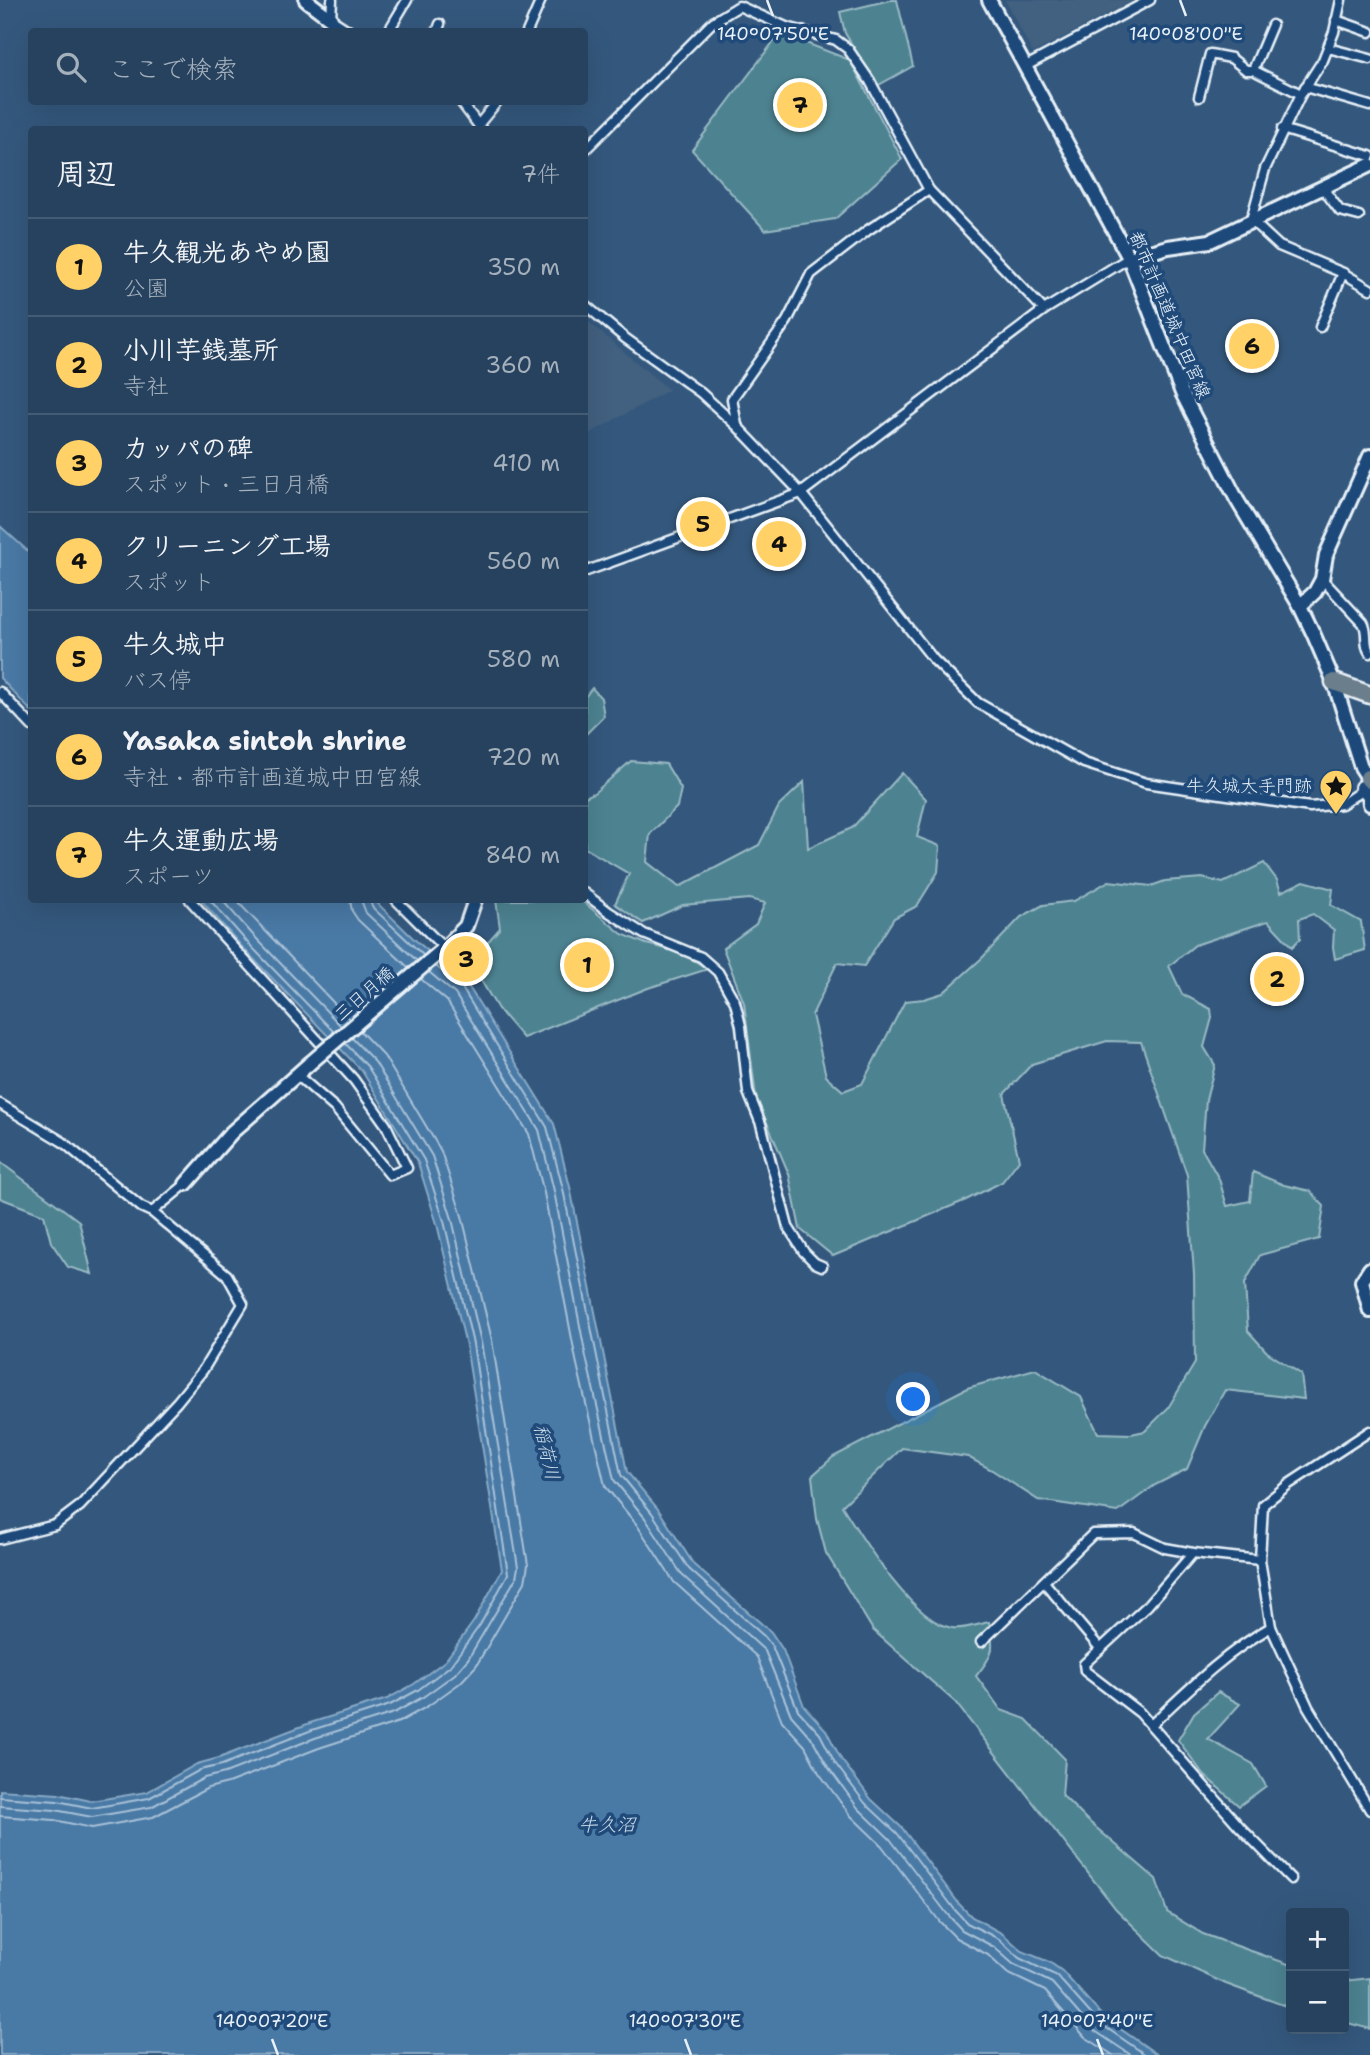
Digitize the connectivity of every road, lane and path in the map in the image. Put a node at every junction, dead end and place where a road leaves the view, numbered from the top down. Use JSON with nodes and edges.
{"nodes":[{"id":1,"x":306,"y":0,"type":"edge"},
{"id":2,"x":332,"y":0,"type":"edge"},
{"id":3,"x":407,"y":0,"type":"edge"},
{"id":4,"x":541,"y":0,"type":"edge"},
{"id":5,"x":989,"y":0,"type":"edge"},
{"id":6,"x":1150,"y":0,"type":"edge"},
{"id":7,"x":1341,"y":0,"type":"edge"},
{"id":8,"x":331,"y":19,"type":"junction"},
{"id":9,"x":1336,"y":20,"type":"junction"},
{"id":10,"x":1272,"y":25,"type":"dead end"},
{"id":11,"x":345,"y":28,"type":"edge"},
{"id":12,"x":390,"y":28,"type":"edge"},
{"id":13,"x":529,"y":28,"type":"edge"},
{"id":14,"x":1370,"y":32,"type":"edge"},
{"id":15,"x":1328,"y":48,"type":"junction"},
{"id":16,"x":1370,"y":59,"type":"edge"},
{"id":17,"x":1026,"y":66,"type":"junction"},
{"id":18,"x":1253,"y":70,"type":"junction"},
{"id":19,"x":1303,"y":90,"type":"junction"},
{"id":20,"x":1199,"y":97,"type":"dead end"},
{"id":21,"x":463,"y":105,"type":"edge"},
{"id":22,"x":495,"y":105,"type":"edge"},
{"id":23,"x":1370,"y":106,"type":"edge"},
{"id":24,"x":480,"y":126,"type":"edge"},
{"id":25,"x":482,"y":126,"type":"edge"},
{"id":26,"x":1282,"y":129,"type":"junction"},
{"id":27,"x":588,"y":147,"type":"edge"},
{"id":28,"x":1370,"y":156,"type":"edge"},
{"id":29,"x":1370,"y":165,"type":"edge"},
{"id":30,"x":1322,"y":187,"type":"junction"},
{"id":31,"x":929,"y":191,"type":"junction"},
{"id":32,"x":1359,"y":216,"type":"dead end"},
{"id":33,"x":1251,"y":220,"type":"junction"},
{"id":34,"x":1129,"y":258,"type":"junction"},
{"id":35,"x":1343,"y":273,"type":"junction"},
{"id":36,"x":1370,"y":289,"type":"edge"},
{"id":37,"x":588,"y":307,"type":"edge"},
{"id":38,"x":1044,"y":310,"type":"junction"},
{"id":39,"x":1320,"y":327,"type":"dead end"},
{"id":40,"x":737,"y":426,"type":"junction"},
{"id":41,"x":1370,"y":456,"type":"edge"},
{"id":42,"x":801,"y":494,"type":"junction"},
{"id":43,"x":588,"y":571,"type":"edge"},
{"id":44,"x":1322,"y":579,"type":"junction"},
{"id":45,"x":1300,"y":606,"type":"junction"},
{"id":46,"x":1370,"y":653,"type":"edge"},
{"id":47,"x":1334,"y":682,"type":"junction"},
{"id":48,"x":0,"y":692,"type":"edge"},
{"id":49,"x":1370,"y":695,"type":"edge"},
{"id":50,"x":28,"y":722,"type":"edge"},
{"id":51,"x":1367,"y":782,"type":"edge"},
{"id":52,"x":1370,"y":804,"type":"edge"},
{"id":53,"x":588,"y":896,"type":"edge"},
{"id":54,"x":193,"y":903,"type":"edge"},
{"id":55,"x":399,"y":903,"type":"edge"},
{"id":56,"x":474,"y":903,"type":"edge"},
{"id":57,"x":443,"y":949,"type":"junction"},
{"id":58,"x":297,"y":1075,"type":"junction"},
{"id":59,"x":0,"y":1104,"type":"edge"},
{"id":60,"x":186,"y":1184,"type":"joint"},
{"id":61,"x":152,"y":1212,"type":"junction"},
{"id":62,"x":822,"y":1266,"type":"dead end"},
{"id":63,"x":1370,"y":1269,"type":"edge"},
{"id":64,"x":1370,"y":1311,"type":"edge"},
{"id":65,"x":1370,"y":1431,"type":"edge"},
{"id":66,"x":0,"y":1539,"type":"edge"},
{"id":67,"x":1193,"y":1553,"type":"junction"},
{"id":68,"x":1260,"y":1560,"type":"junction"},
{"id":69,"x":1044,"y":1582,"type":"junction"},
{"id":70,"x":1271,"y":1627,"type":"junction"},
{"id":71,"x":981,"y":1642,"type":"dead end"},
{"id":72,"x":1099,"y":1647,"type":"junction"},
{"id":73,"x":1151,"y":1725,"type":"junction"},
{"id":74,"x":1370,"y":1810,"type":"edge"},
{"id":75,"x":1291,"y":1879,"type":"dead end"}],
"edges":[{"from":1,"to":8,"type":"street"},
{"from":2,"to":8,"type":"street"},
{"from":3,"to":12,"type":"street"},
{"from":4,"to":13,"type":"street"},
{"from":5,"to":17,"type":"street","name":"都市計画道城中田宮線"},
{"from":6,"to":17,"type":"street"},
{"from":7,"to":9,"type":"street"},
{"from":8,"to":11,"type":"street"},
{"from":9,"to":14,"type":"street"},
{"from":9,"to":15,"type":"street"},
{"from":10,"to":18,"type":"street"},
{"from":15,"to":16,"type":"street"},
{"from":15,"to":19,"type":"street"},
{"from":17,"to":34,"type":"street","name":"都市計画道城中田宮線"},
{"from":18,"to":19,"type":"street"},
{"from":18,"to":20,"type":"street"},
{"from":19,"to":23,"type":"street"},
{"from":19,"to":26,"type":"street"},
{"from":21,"to":24,"type":"street"},
{"from":22,"to":25,"type":"street"},
{"from":26,"to":28,"type":"street"},
{"from":26,"to":33,"type":"street"},
{"from":27,"to":31,"type":"street"},
{"from":29,"to":30,"type":"street"},
{"from":30,"to":32,"type":"street"},
{"from":30,"to":33,"type":"street"},
{"from":31,"to":38,"type":"street"},
{"from":31,"to":40,"type":"street"},
{"from":33,"to":34,"type":"street"},
{"from":33,"to":35,"type":"street"},
{"from":34,"to":38,"type":"street"},
{"from":34,"to":45,"type":"street","name":"都市計画道城中田宮線"},
{"from":35,"to":36,"type":"street"},
{"from":35,"to":39,"type":"street"},
{"from":37,"to":40,"type":"street"},
{"from":38,"to":42,"type":"street"},
{"from":40,"to":42,"type":"street"},
{"from":41,"to":44,"type":"street"},
{"from":42,"to":43,"type":"street"},
{"from":42,"to":51,"type":"street"},
{"from":44,"to":45,"type":"street"},
{"from":44,"to":46,"type":"street"},
{"from":45,"to":47,"type":"street","name":"都市計画道城中田宮線"},
{"from":47,"to":49,"type":"highway"},
{"from":47,"to":51,"type":"street","name":"都市計画道城中田宮線"},
{"from":48,"to":50,"type":"street"},
{"from":51,"to":52,"type":"street","name":"都市計画道城中田宮線"},
{"from":53,"to":62,"type":"street"},
{"from":54,"to":58,"type":"street"},
{"from":55,"to":57,"type":"street"},
{"from":56,"to":57,"type":"street","name":"三日月橋"},
{"from":57,"to":58,"type":"street","name":"三日月橋","bridge":true},
{"from":58,"to":60,"type":"street","name":"三日月橋"},
{"from":59,"to":61,"type":"street"},
{"from":60,"to":61,"type":"street"},
{"from":61,"to":66,"type":"street"},
{"from":63,"to":64,"type":"street"},
{"from":65,"to":68,"type":"street"},
{"from":67,"to":68,"type":"street"},
{"from":67,"to":69,"type":"street"},
{"from":67,"to":72,"type":"street"},
{"from":68,"to":70,"type":"street"},
{"from":69,"to":71,"type":"street"},
{"from":69,"to":72,"type":"street"},
{"from":70,"to":73,"type":"street"},
{"from":70,"to":74,"type":"street"},
{"from":72,"to":73,"type":"street"},
{"from":73,"to":75,"type":"street"}]}
